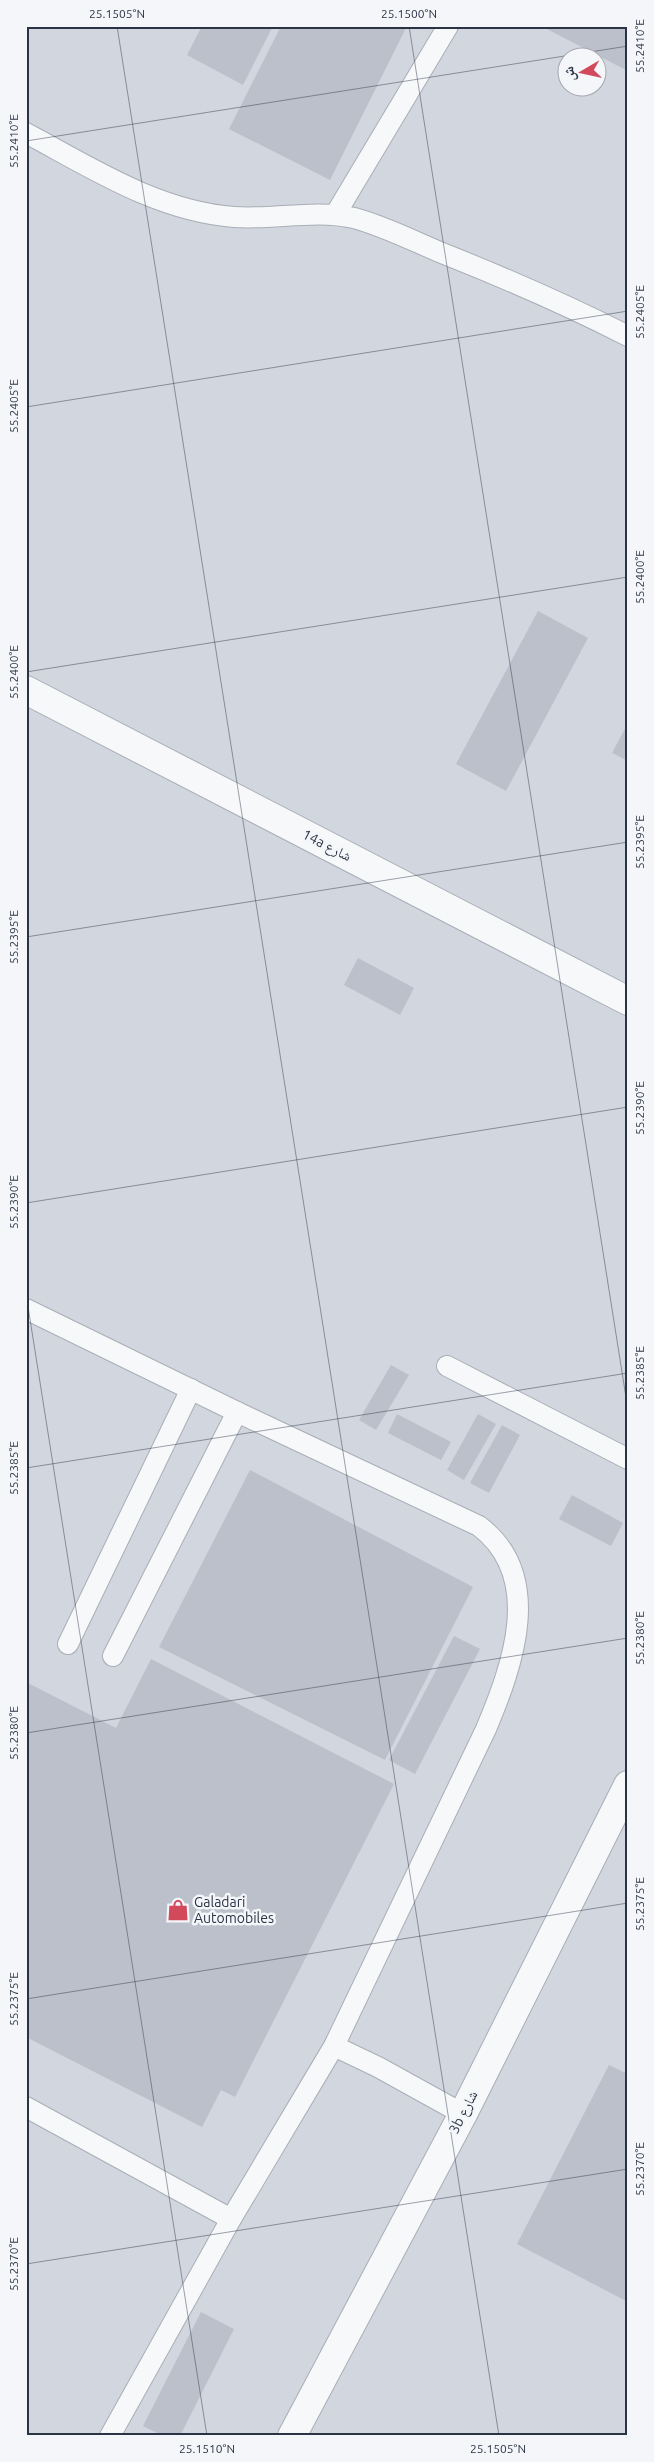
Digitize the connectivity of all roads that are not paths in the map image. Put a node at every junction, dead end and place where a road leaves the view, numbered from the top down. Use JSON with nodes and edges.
{"nodes":[{"id":1,"x":448,"y":26,"type":"edge"},
{"id":2,"x":26,"y":133,"type":"edge"},
{"id":3,"x":335,"y":215,"type":"junction"},
{"id":4,"x":628,"y":336,"type":"edge"},
{"id":5,"x":26,"y":690,"type":"edge"},
{"id":6,"x":628,"y":1001,"type":"edge"},
{"id":7,"x":26,"y":1308,"type":"edge"},
{"id":8,"x":447,"y":1366,"type":"dead end"},
{"id":9,"x":191,"y":1390,"type":"junction"},
{"id":10,"x":237,"y":1412,"type":"junction"},
{"id":11,"x":628,"y":1459,"type":"edge"},
{"id":12,"x":68,"y":1644,"type":"dead end"},
{"id":13,"x":113,"y":1656,"type":"dead end"},
{"id":14,"x":628,"y":1785,"type":"edge"},
{"id":15,"x":334,"y":2046,"type":"junction"},
{"id":16,"x":26,"y":2107,"type":"edge"},
{"id":17,"x":463,"y":2114,"type":"junction"},
{"id":18,"x":231,"y":2219,"type":"junction"},
{"id":19,"x":110,"y":2436,"type":"edge"},
{"id":20,"x":292,"y":2436,"type":"edge"}],
"edges":[{"from":1,"to":3,"type":"lane"},
{"from":2,"to":3,"type":"lane"},
{"from":3,"to":4,"type":"lane"},
{"from":5,"to":6,"type":"street","name":"14a شارع"},
{"from":7,"to":9,"type":"lane"},
{"from":8,"to":11,"type":"lane"},
{"from":9,"to":10,"type":"lane"},
{"from":9,"to":12,"type":"lane"},
{"from":10,"to":13,"type":"lane"},
{"from":10,"to":15,"type":"lane"},
{"from":14,"to":17,"type":"street","name":"3b شارع"},
{"from":15,"to":17,"type":"lane"},
{"from":15,"to":18,"type":"lane"},
{"from":16,"to":18,"type":"lane"},
{"from":17,"to":20,"type":"street","name":"3b شارع"},
{"from":18,"to":19,"type":"lane"}]}
